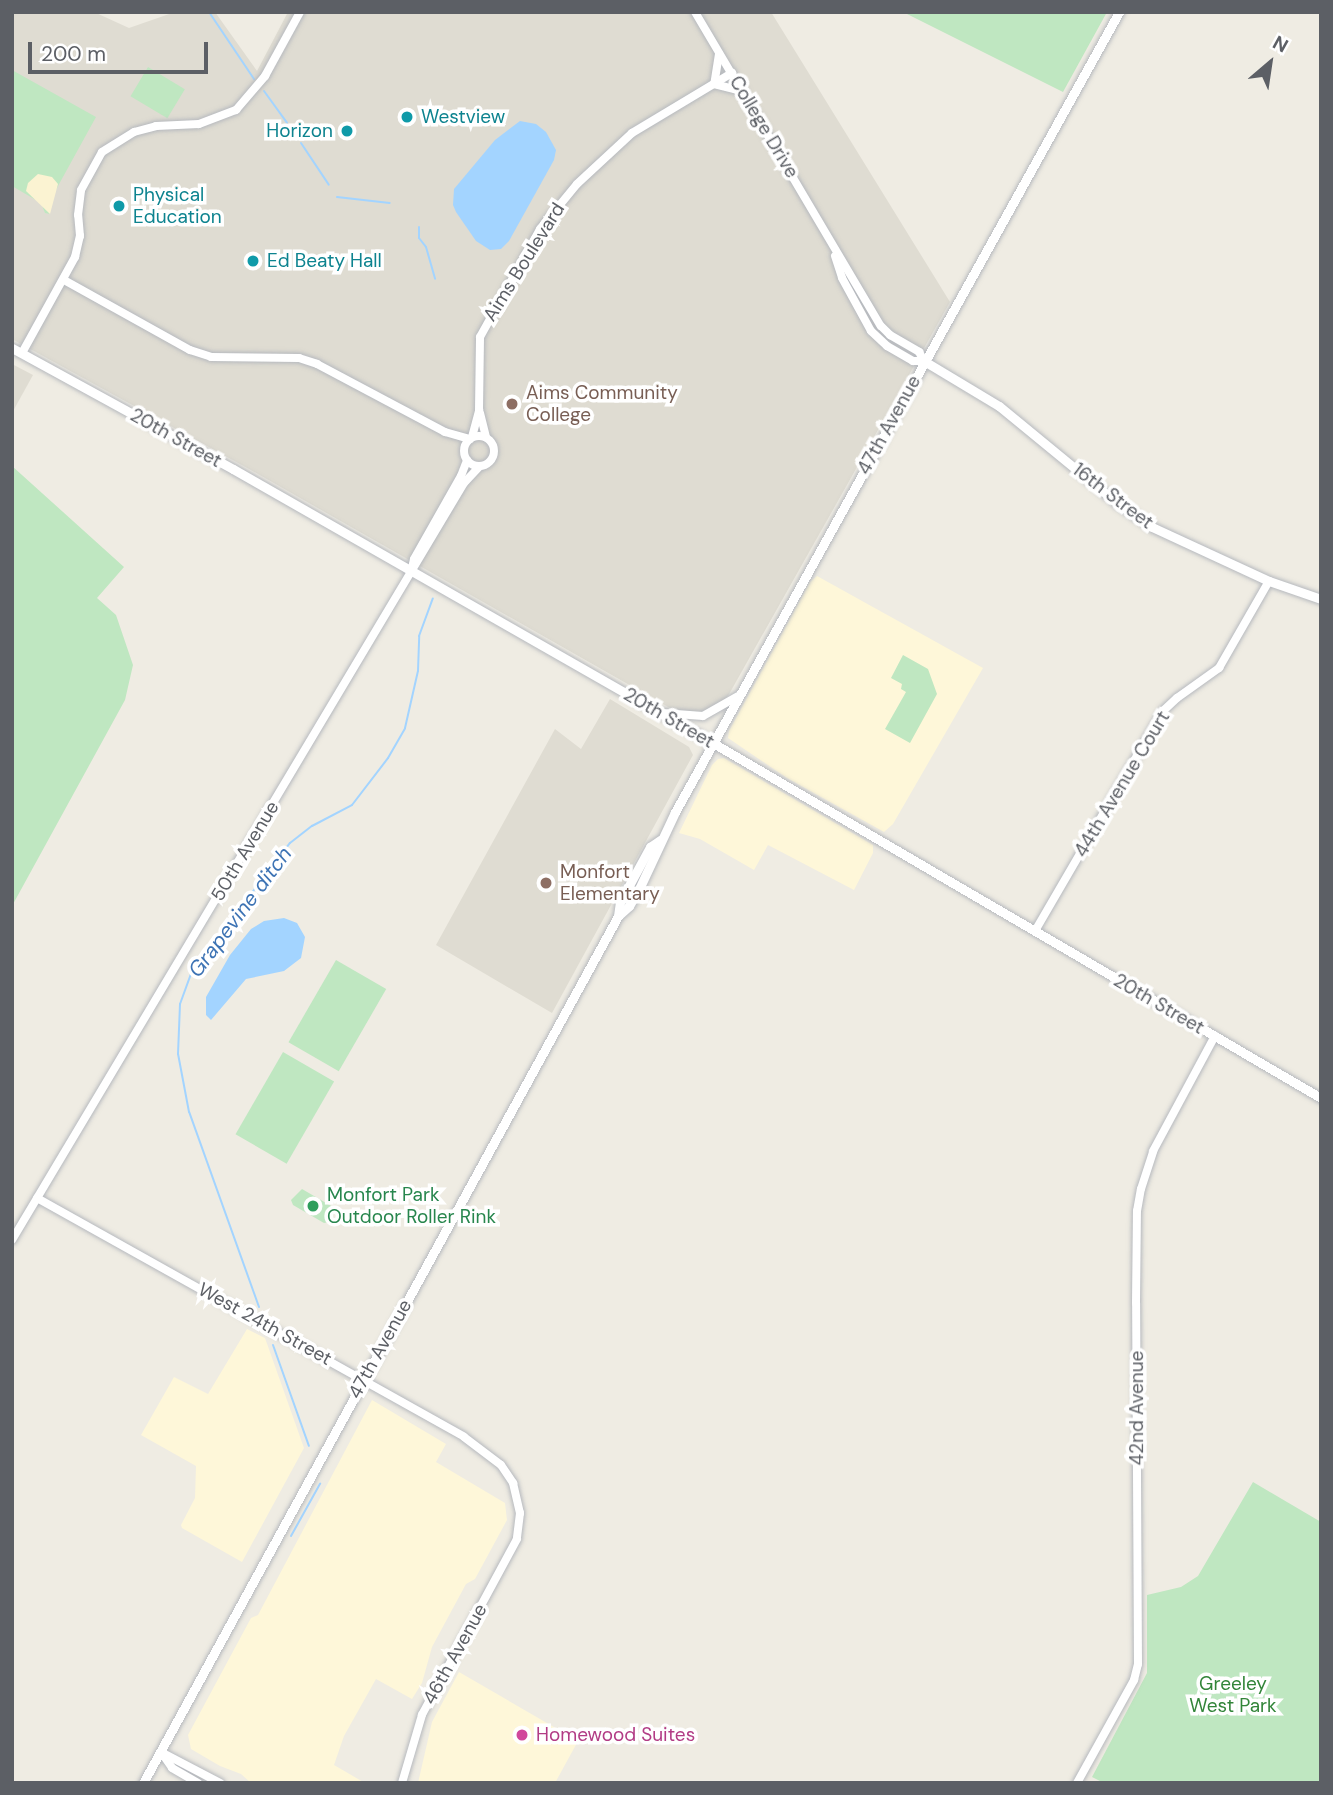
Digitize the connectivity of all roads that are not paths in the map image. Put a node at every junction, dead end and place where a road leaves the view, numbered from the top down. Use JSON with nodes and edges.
{"nodes":[{"id":1,"x":300,"y":12,"type":"edge"},
{"id":2,"x":695,"y":12,"type":"edge"},
{"id":3,"x":1119,"y":12,"type":"edge"},
{"id":4,"x":719,"y":51,"type":"junction"},
{"id":5,"x":732,"y":74,"type":"junction"},
{"id":6,"x":714,"y":84,"type":"junction"},
{"id":7,"x":743,"y":91,"type":"junction"},
{"id":8,"x":64,"y":280,"type":"junction"},
{"id":9,"x":12,"y":348,"type":"edge"},
{"id":10,"x":22,"y":353,"type":"junction"},
{"id":11,"x":924,"y":361,"type":"junction"},
{"id":12,"x":479,"y":410,"type":"junction"},
{"id":13,"x":444,"y":432,"type":"junction"},
{"id":14,"x":486,"y":437,"type":"junction"},
{"id":15,"x":471,"y":438,"type":"junction"},
{"id":16,"x":465,"y":456,"type":"junction"},
{"id":17,"x":480,"y":466,"type":"junction"},
{"id":18,"x":411,"y":571,"type":"junction"},
{"id":19,"x":1269,"y":581,"type":"junction"},
{"id":20,"x":1321,"y":599,"type":"edge"},
{"id":21,"x":741,"y":694,"type":"junction"},
{"id":22,"x":661,"y":713,"type":"junction"},
{"id":23,"x":713,"y":743,"type":"junction"},
{"id":24,"x":1035,"y":931,"type":"junction"},
{"id":25,"x":1215,"y":1037,"type":"junction"},
{"id":26,"x":1321,"y":1098,"type":"edge"},
{"id":27,"x":37,"y":1198,"type":"junction"},
{"id":28,"x":12,"y":1240,"type":"edge"},
{"id":29,"x":363,"y":1380,"type":"junction"},
{"id":30,"x":520,"y":1529,"type":"joint"},
{"id":31,"x":161,"y":1752,"type":"junction"},
{"id":32,"x":143,"y":1783,"type":"edge"},
{"id":33,"x":198,"y":1783,"type":"edge"},
{"id":34,"x":220,"y":1783,"type":"edge"},
{"id":35,"x":402,"y":1783,"type":"edge"},
{"id":36,"x":1077,"y":1783,"type":"edge"}],
"edges":[{"from":1,"to":8,"type":"street"},
{"from":2,"to":4,"type":"street","name":"College Drive"},
{"from":3,"to":11,"type":"main road","name":"47th Avenue"},
{"from":4,"to":5,"type":"street","name":"College Drive"},
{"from":4,"to":6,"type":"street"},
{"from":5,"to":6,"type":"street","name":"Aims Boulevard"},
{"from":5,"to":7,"type":"street","name":"College Drive"},
{"from":6,"to":7,"type":"street"},
{"from":6,"to":12,"type":"street","name":"Aims Boulevard"},
{"from":7,"to":11,"type":"street","name":"College Drive"},
{"from":8,"to":10,"type":"street"},
{"from":8,"to":13,"type":"street"},
{"from":9,"to":10,"type":"main road","name":"20th Street"},
{"from":10,"to":18,"type":"main road","name":"20th Street"},
{"from":11,"to":19,"type":"main road","name":"16th Street"},
{"from":11,"to":21,"type":"main road","name":"47th Avenue"},
{"from":12,"to":14,"type":"street","name":"Aims Boulevard"},
{"from":12,"to":15,"type":"street","name":"Aims Boulevard"},
{"from":13,"to":15,"type":"street"},
{"from":13,"to":16,"type":"street"},
{"from":14,"to":15,"type":"street"},
{"from":14,"to":17,"type":"street"},
{"from":15,"to":16,"type":"street"},
{"from":16,"to":17,"type":"street"},
{"from":16,"to":18,"type":"street","name":"50th Avenue"},
{"from":17,"to":18,"type":"street","name":"50th Avenue"},
{"from":18,"to":22,"type":"main road","name":"20th Street"},
{"from":18,"to":27,"type":"street","name":"50th Avenue"},
{"from":19,"to":20,"type":"main road","name":"16th Street"},
{"from":19,"to":24,"type":"street","name":"44th Avenue Court"},
{"from":21,"to":22,"type":"street"},
{"from":21,"to":23,"type":"main road","name":"47th Avenue"},
{"from":22,"to":23,"type":"main road","name":"20th Street"},
{"from":23,"to":24,"type":"main road","name":"20th Street"},
{"from":23,"to":29,"type":"main road","name":"47th Avenue"},
{"from":24,"to":25,"type":"main road","name":"20th Street"},
{"from":25,"to":26,"type":"main road","name":"20th Street"},
{"from":25,"to":36,"type":"street","name":"42nd Avenue"},
{"from":27,"to":28,"type":"street","name":"50th Avenue"},
{"from":27,"to":29,"type":"street","name":"West 24th Street"},
{"from":29,"to":30,"type":"street","name":"West 24th Street"},
{"from":29,"to":31,"type":"main road","name":"47th Avenue"},
{"from":30,"to":35,"type":"street","name":"46th Avenue"},
{"from":31,"to":32,"type":"main road","name":"47th Avenue"},
{"from":31,"to":33,"type":"street"},
{"from":31,"to":34,"type":"street"}]}
